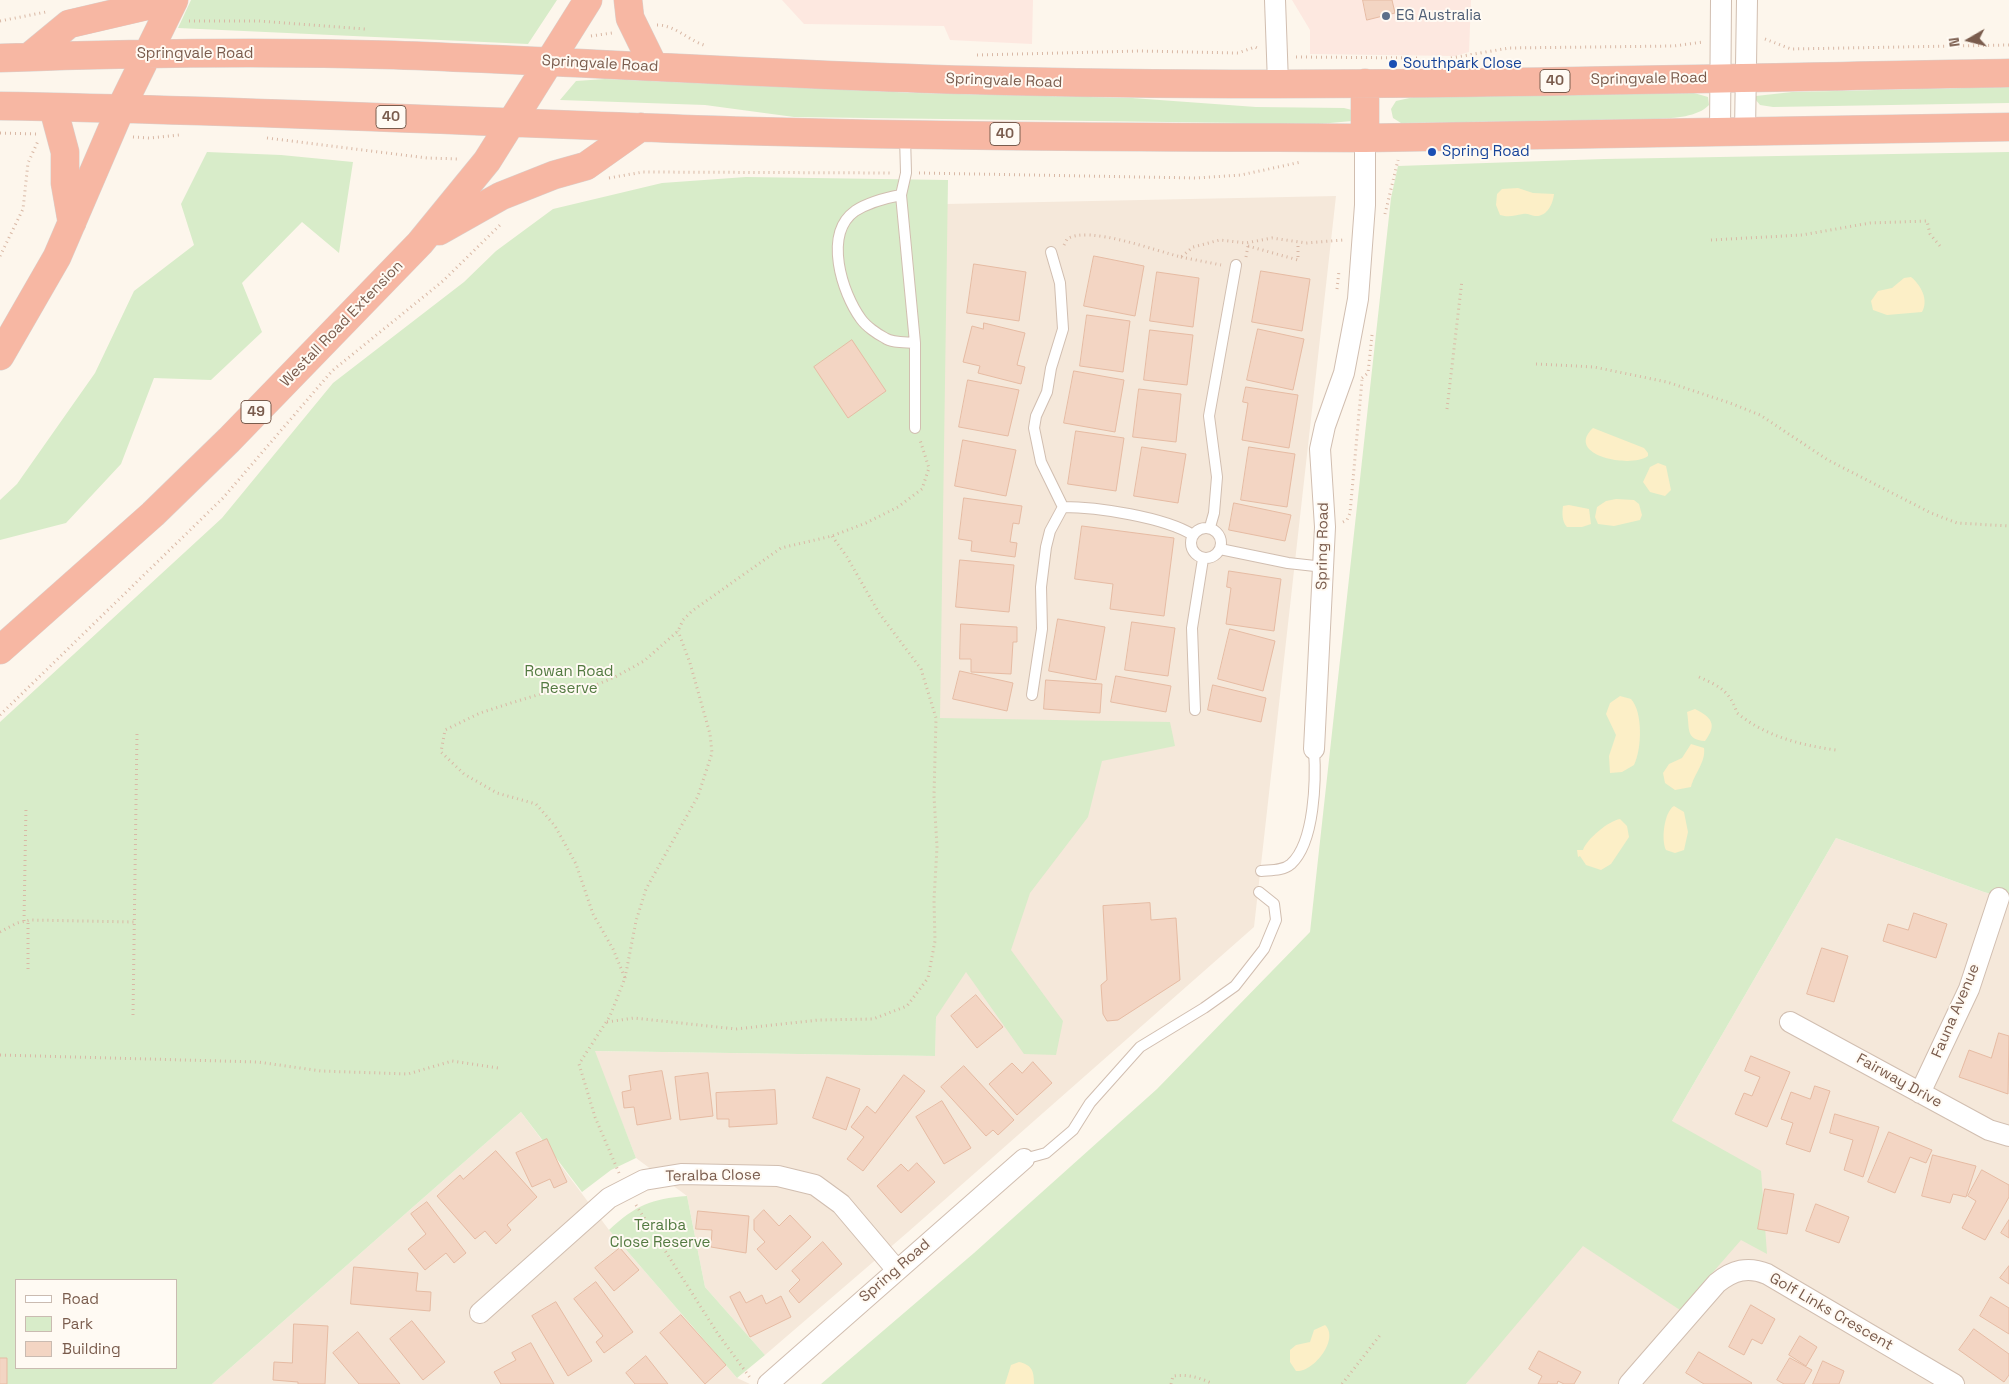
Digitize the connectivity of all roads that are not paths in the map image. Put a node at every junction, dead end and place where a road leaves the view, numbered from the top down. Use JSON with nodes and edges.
{"nodes":[{"id":1,"x":588,"y":0,"type":"edge"},
{"id":2,"x":628,"y":0,"type":"edge"},
{"id":3,"x":1275,"y":0,"type":"edge"},
{"id":4,"x":1721,"y":0,"type":"edge"},
{"id":5,"x":1747,"y":0,"type":"edge"},
{"id":6,"x":176,"y":7,"type":"edge"},
{"id":7,"x":148,"y":54,"type":"junction"},
{"id":8,"x":30,"y":57,"type":"junction"},
{"id":9,"x":0,"y":58,"type":"edge"},
{"id":10,"x":549,"y":62,"type":"junction"},
{"id":11,"x":654,"y":67,"type":"junction"},
{"id":12,"x":1278,"y":70,"type":"junction"},
{"id":13,"x":2009,"y":73,"type":"edge"},
{"id":14,"x":1733,"y":78,"type":"junction"},
{"id":15,"x":1365,"y":83,"type":"junction"},
{"id":16,"x":0,"y":106,"type":"edge"},
{"id":17,"x":53,"y":107,"type":"junction"},
{"id":18,"x":121,"y":108,"type":"junction"},
{"id":19,"x":510,"y":122,"type":"junction"},
{"id":20,"x":641,"y":127,"type":"junction"},
{"id":21,"x":2009,"y":127,"type":"edge"},
{"id":22,"x":1733,"y":132,"type":"junction"},
{"id":23,"x":905,"y":133,"type":"junction"},
{"id":24,"x":1365,"y":149,"type":"junction"},
{"id":25,"x":901,"y":194,"type":"junction"},
{"id":26,"x":72,"y":223,"type":"junction"},
{"id":27,"x":420,"y":243,"type":"junction"},
{"id":28,"x":1051,"y":252,"type":"road end"},
{"id":29,"x":1236,"y":266,"type":"road end"},
{"id":30,"x":914,"y":343,"type":"junction"},
{"id":31,"x":0,"y":356,"type":"edge"},
{"id":32,"x":915,"y":428,"type":"road end"},
{"id":33,"x":1063,"y":507,"type":"junction"},
{"id":34,"x":1210,"y":527,"type":"junction"},
{"id":35,"x":1193,"y":535,"type":"junction"},
{"id":36,"x":1220,"y":549,"type":"junction"},
{"id":37,"x":1203,"y":559,"type":"junction"},
{"id":38,"x":1324,"y":567,"type":"junction"},
{"id":39,"x":0,"y":650,"type":"edge"},
{"id":40,"x":1032,"y":695,"type":"dead end"},
{"id":41,"x":1195,"y":710,"type":"dead end"},
{"id":42,"x":1314,"y":748,"type":"joint"},
{"id":43,"x":1261,"y":871,"type":"dead end"},
{"id":44,"x":1259,"y":892,"type":"dead end"},
{"id":45,"x":1999,"y":898,"type":"dead end"},
{"id":46,"x":1790,"y":1022,"type":"dead end"},
{"id":47,"x":1920,"y":1093,"type":"junction"},
{"id":48,"x":2009,"y":1136,"type":"edge"},
{"id":49,"x":1024,"y":1159,"type":"joint"},
{"id":50,"x":896,"y":1269,"type":"junction"},
{"id":51,"x":480,"y":1313,"type":"dead end"},
{"id":52,"x":768,"y":1384,"type":"edge"},
{"id":53,"x":1629,"y":1384,"type":"edge"},
{"id":54,"x":1954,"y":1384,"type":"edge"}],
"edges":[{"from":1,"to":10,"type":"highway","number":"49"},
{"from":2,"to":11,"type":"highway"},
{"from":3,"to":12,"type":"street"},
{"from":4,"to":14,"type":"street"},
{"from":5,"to":14,"type":"street"},
{"from":6,"to":7,"type":"highway"},
{"from":6,"to":8,"type":"highway"},
{"from":7,"to":8,"type":"highway","name":"Springvale Road","number":"40"},
{"from":7,"to":10,"type":"highway","name":"Springvale Road","number":"40"},
{"from":7,"to":18,"type":"highway"},
{"from":8,"to":9,"type":"highway","name":"Springvale Road","number":"40"},
{"from":10,"to":11,"type":"highway","name":"Springvale Road","number":"40"},
{"from":10,"to":19,"type":"highway","number":"49"},
{"from":11,"to":12,"type":"highway","name":"Springvale Road","number":"40"},
{"from":12,"to":15,"type":"highway","name":"Springvale Road","number":"40"},
{"from":13,"to":14,"type":"highway","name":"Springvale Road","number":"40"},
{"from":14,"to":15,"type":"highway","name":"Springvale Road","number":"40"},
{"from":14,"to":22,"type":"street"},
{"from":15,"to":24,"type":"highway"},
{"from":16,"to":17,"type":"highway","number":"40"},
{"from":17,"to":18,"type":"highway","number":"40"},
{"from":17,"to":26,"type":"highway"},
{"from":18,"to":19,"type":"highway","number":"40"},
{"from":18,"to":26,"type":"highway"},
{"from":19,"to":20,"type":"highway","number":"40"},
{"from":19,"to":27,"type":"highway","name":"Westall Road Extension","number":"49"},
{"from":20,"to":23,"type":"highway","number":"40"},
{"from":20,"to":27,"type":"highway"},
{"from":21,"to":22,"type":"highway","number":"40"},
{"from":22,"to":24,"type":"highway","number":"40"},
{"from":23,"to":24,"type":"highway","number":"40"},
{"from":23,"to":25,"type":"lane"},
{"from":24,"to":38,"type":"street","name":"Spring Road"},
{"from":25,"to":30,"type":"lane"},
{"from":25,"to":30,"type":"lane"},
{"from":26,"to":31,"type":"highway"},
{"from":27,"to":39,"type":"highway","name":"Westall Road Extension","number":"49"},
{"from":28,"to":33,"type":"lane"},
{"from":29,"to":34,"type":"lane"},
{"from":30,"to":32,"type":"lane"},
{"from":33,"to":35,"type":"lane"},
{"from":33,"to":40,"type":"lane"},
{"from":34,"to":35,"type":"lane"},
{"from":34,"to":36,"type":"lane"},
{"from":35,"to":37,"type":"lane"},
{"from":36,"to":37,"type":"lane"},
{"from":36,"to":38,"type":"lane"},
{"from":37,"to":41,"type":"lane"},
{"from":38,"to":42,"type":"street","name":"Spring Road"},
{"from":42,"to":43,"type":"lane"},
{"from":44,"to":49,"type":"lane"},
{"from":45,"to":47,"type":"street","name":"Fauna Avenue"},
{"from":46,"to":47,"type":"street","name":"Fairway Drive"},
{"from":47,"to":48,"type":"street","name":"Fairway Drive"},
{"from":49,"to":50,"type":"street","name":"Spring Road"},
{"from":50,"to":51,"type":"street","name":"Teralba Close"},
{"from":50,"to":52,"type":"street","name":"Spring Road"},
{"from":53,"to":54,"type":"street","name":"Golf Links Crescent"}]}
